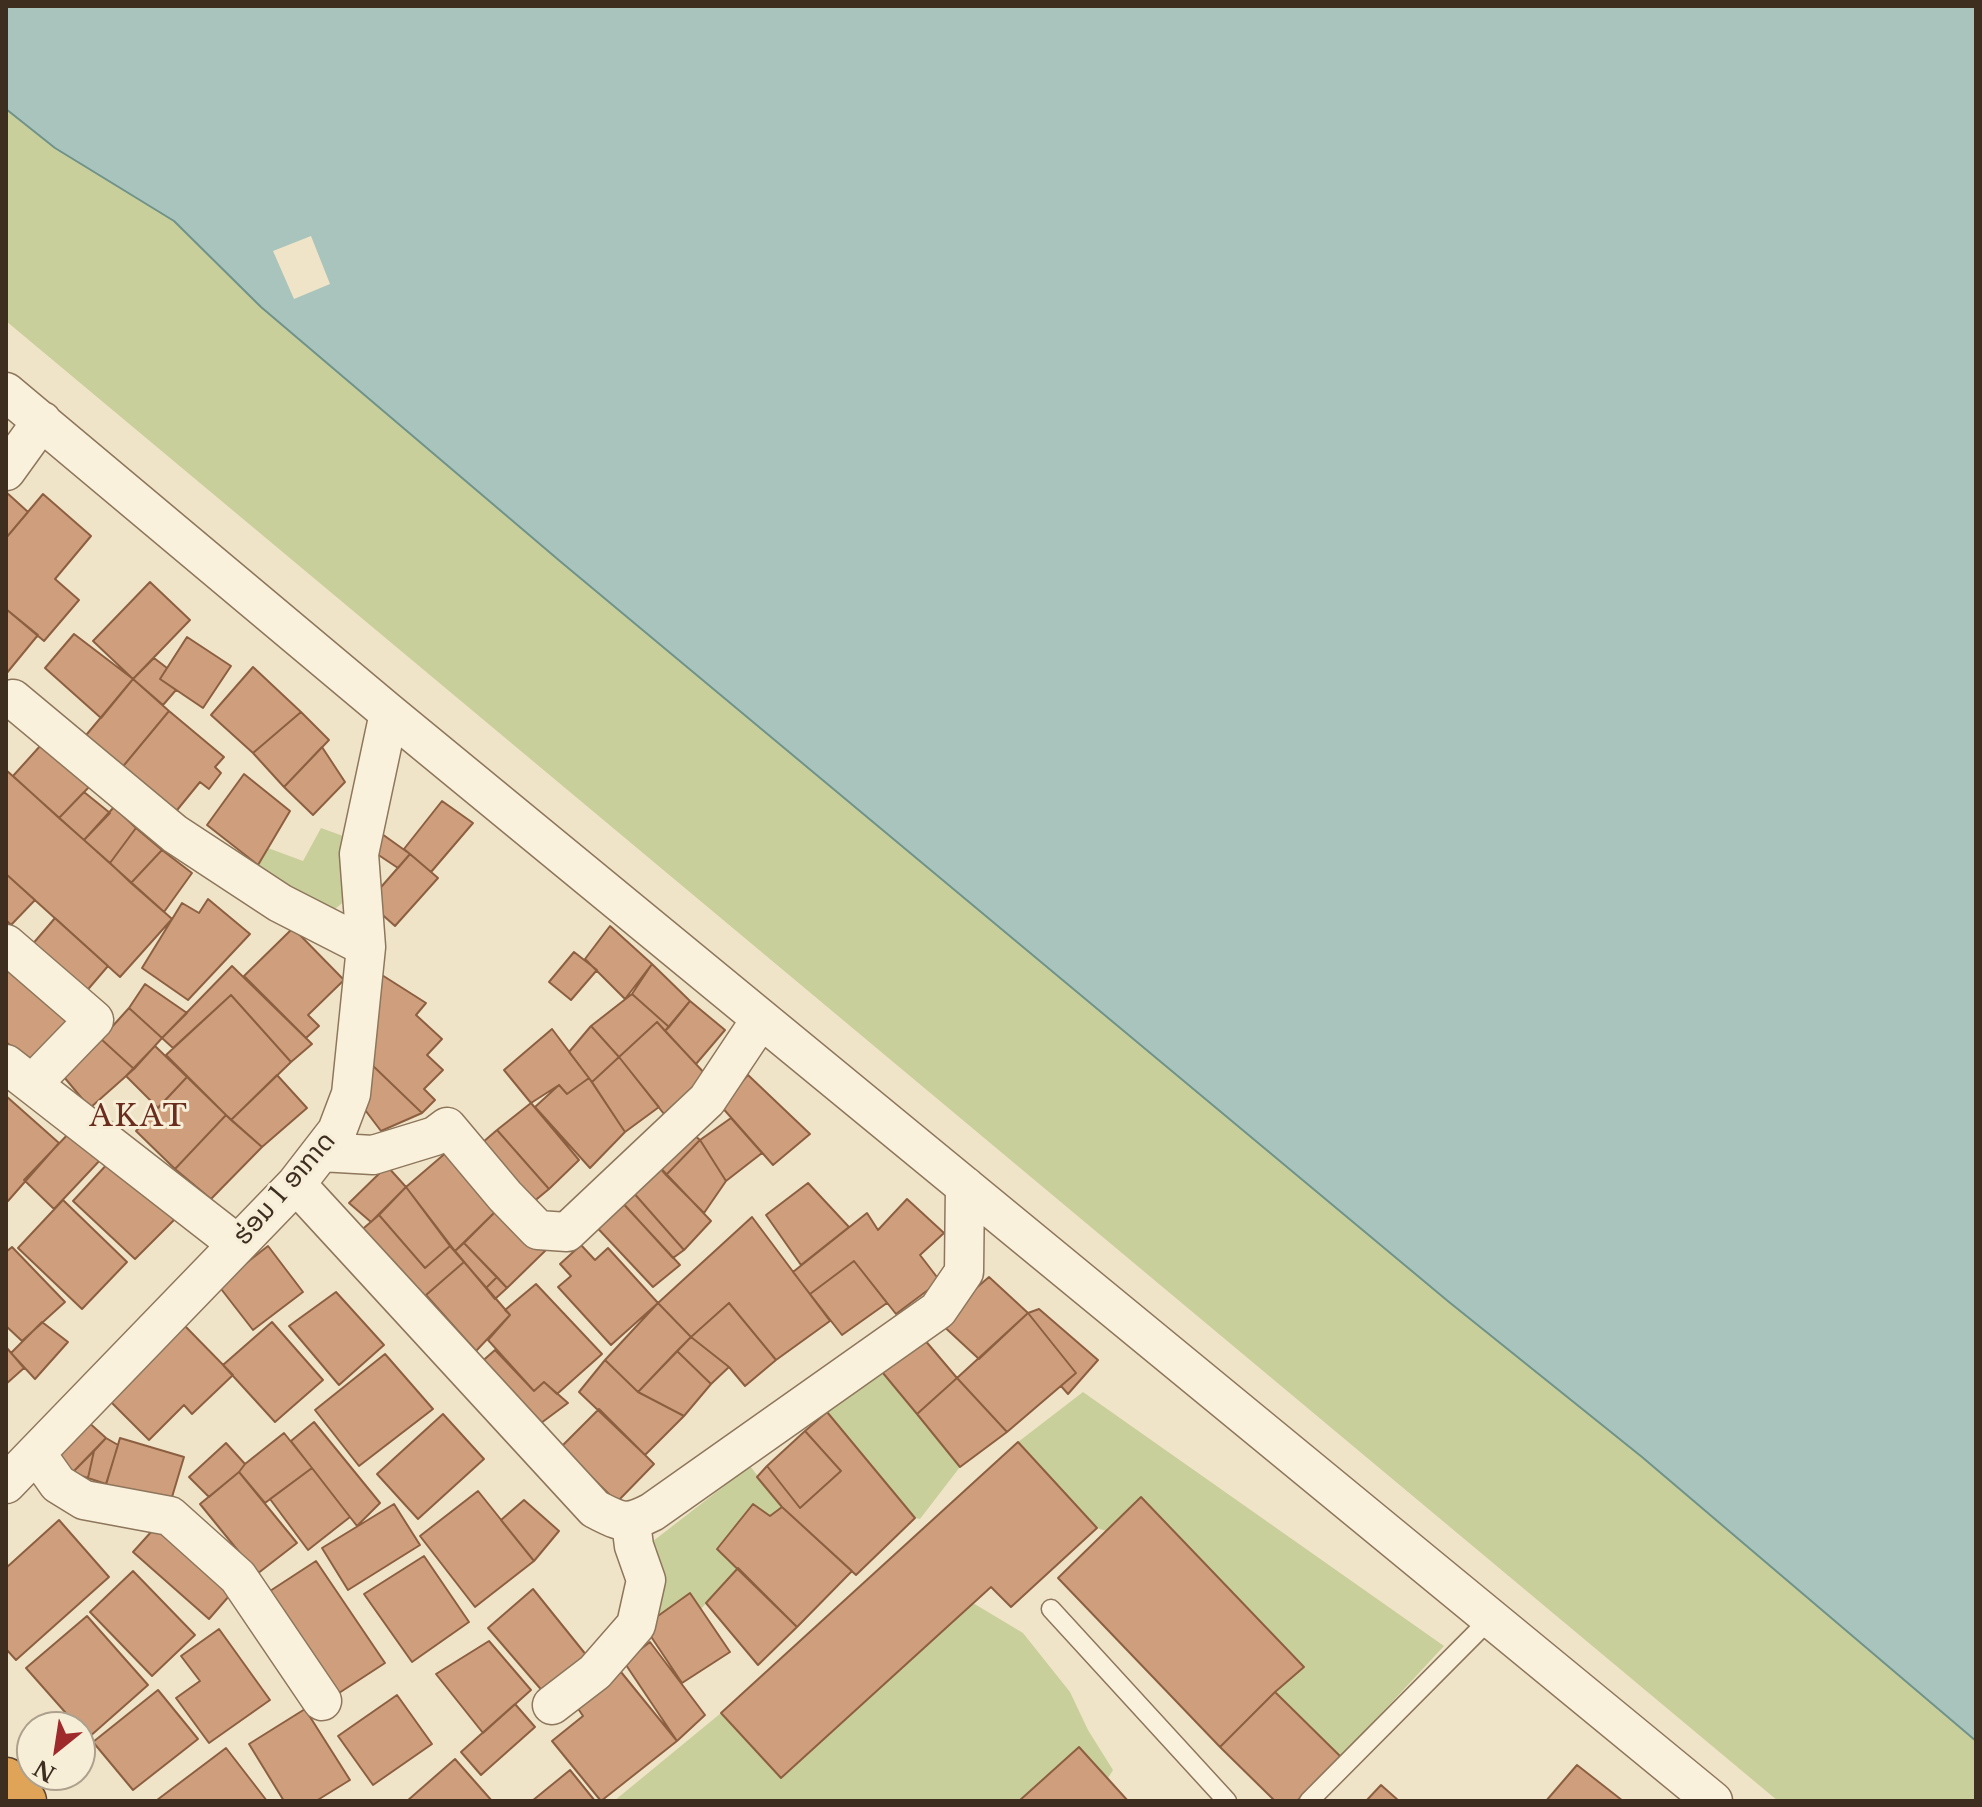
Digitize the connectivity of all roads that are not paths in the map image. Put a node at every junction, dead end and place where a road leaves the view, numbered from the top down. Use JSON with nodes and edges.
{"nodes":[{"id":1,"x":6,"y":392,"type":"edge"},
{"id":2,"x":42,"y":421,"type":"junction"},
{"id":3,"x":6,"y":471,"type":"edge"},
{"id":4,"x":13,"y":699,"type":"dead end"},
{"id":5,"x":389,"y":713,"type":"junction"},
{"id":6,"x":6,"y":944,"type":"edge"},
{"id":7,"x":366,"y":947,"type":"junction"},
{"id":8,"x":761,"y":1019,"type":"junction"},
{"id":9,"x":19,"y":1074,"type":"edge"},
{"id":10,"x":321,"y":1152,"type":"junction"},
{"id":11,"x":296,"y":1184,"type":"junction"},
{"id":12,"x":965,"y":1186,"type":"junction"},
{"id":13,"x":237,"y":1244,"type":"junction"},
{"id":14,"x":36,"y":1453,"type":"junction"},
{"id":15,"x":6,"y":1484,"type":"edge"},
{"id":16,"x":631,"y":1523,"type":"junction"},
{"id":17,"x":1051,"y":1609,"type":"dead end"},
{"id":18,"x":1491,"y":1618,"type":"junction"},
{"id":19,"x":322,"y":1701,"type":"dead end"},
{"id":20,"x":552,"y":1705,"type":"dead end"},
{"id":21,"x":6,"y":1780,"type":"edge"},
{"id":22,"x":1689,"y":1793,"type":"edge"},
{"id":23,"x":24,"y":1801,"type":"edge"},
{"id":24,"x":1227,"y":1801,"type":"edge"},
{"id":25,"x":1309,"y":1801,"type":"edge"}],
"edges":[{"from":1,"to":2,"type":"street"},
{"from":2,"to":3,"type":"street"},
{"from":2,"to":5,"type":"street"},
{"from":4,"to":7,"type":"street"},
{"from":5,"to":7,"type":"street","name":"ຮ່ອມ 1 ອາກາດ"},
{"from":5,"to":8,"type":"street"},
{"from":6,"to":9,"type":"street"},
{"from":7,"to":10,"type":"street","name":"ຮ່ອມ 1 ອາກາດ"},
{"from":8,"to":10,"type":"street"},
{"from":8,"to":12,"type":"street"},
{"from":9,"to":13,"type":"street"},
{"from":10,"to":11,"type":"street","name":"ຮ່ອມ 1 ອາກາດ"},
{"from":11,"to":13,"type":"street","name":"ຮ່ອມ 1 ອາກາດ"},
{"from":11,"to":16,"type":"street"},
{"from":12,"to":16,"type":"street"},
{"from":12,"to":18,"type":"street"},
{"from":13,"to":14,"type":"street","name":"ຮ່ອມ 1 ອາກາດ"},
{"from":14,"to":15,"type":"street","name":"ຮ່ອມ 1 ອາກາດ"},
{"from":14,"to":19,"type":"street"},
{"from":16,"to":20,"type":"street"},
{"from":17,"to":24,"type":"lane"},
{"from":18,"to":22,"type":"street"},
{"from":18,"to":25,"type":"lane"},
{"from":21,"to":23,"type":"highway"}]}
